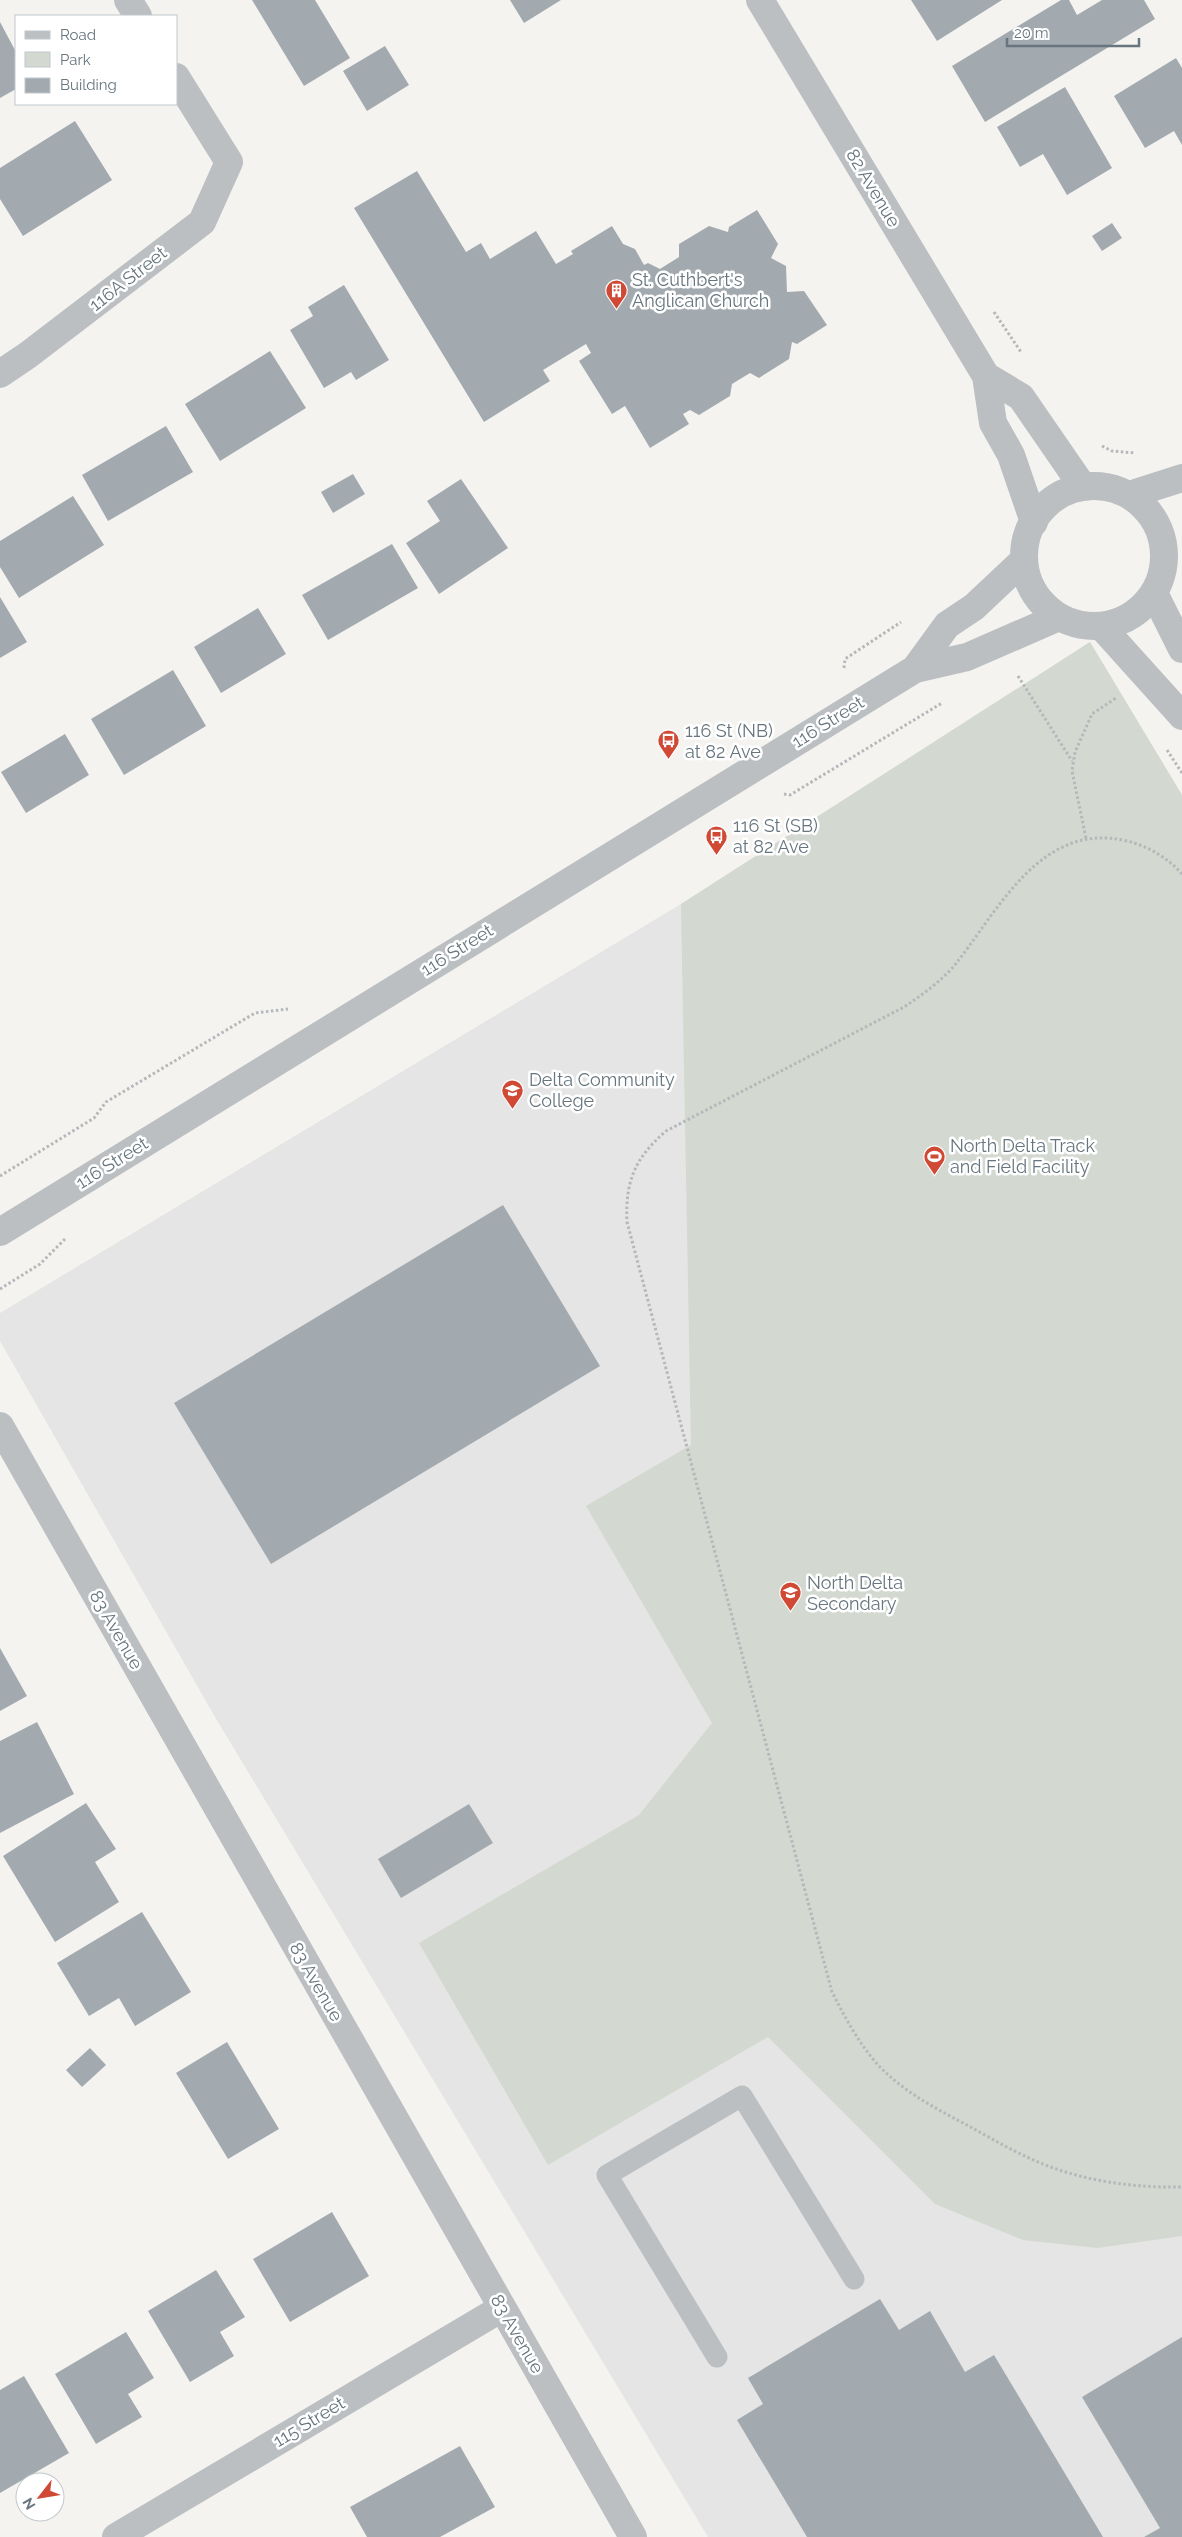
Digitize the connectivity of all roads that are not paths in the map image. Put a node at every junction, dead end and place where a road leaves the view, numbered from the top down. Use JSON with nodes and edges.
{"nodes":[{"id":1,"x":128,"y":0,"type":"edge"},
{"id":2,"x":760,"y":0,"type":"edge"},
{"id":3,"x":137,"y":15,"type":"edge"},
{"id":4,"x":178,"y":80,"type":"edge"},
{"id":5,"x":0,"y":374,"type":"edge"},
{"id":6,"x":986,"y":376,"type":"junction"},
{"id":7,"x":1182,"y":478,"type":"edge"},
{"id":8,"x":1083,"y":487,"type":"junction"},
{"id":9,"x":1129,"y":495,"type":"junction"},
{"id":10,"x":1034,"y":522,"type":"junction"},
{"id":11,"x":1173,"y":543,"type":"edge"},
{"id":12,"x":1024,"y":560,"type":"junction"},
{"id":13,"x":1154,"y":593,"type":"junction"},
{"id":14,"x":1059,"y":617,"type":"junction"},
{"id":15,"x":1101,"y":626,"type":"junction"},
{"id":16,"x":1182,"y":649,"type":"edge"},
{"id":17,"x":914,"y":668,"type":"junction"},
{"id":18,"x":1182,"y":716,"type":"edge"},
{"id":19,"x":0,"y":1232,"type":"edge"},
{"id":20,"x":0,"y":1426,"type":"edge"},
{"id":21,"x":854,"y":2279,"type":"dead end"},
{"id":22,"x":502,"y":2308,"type":"junction"},
{"id":23,"x":717,"y":2357,"type":"dead end"},
{"id":24,"x":116,"y":2537,"type":"edge"},
{"id":25,"x":634,"y":2537,"type":"edge"}],
"edges":[{"from":1,"to":3,"type":"street"},
{"from":2,"to":6,"type":"street","name":"82 Avenue"},
{"from":4,"to":5,"type":"street","name":"116A Street"},
{"from":6,"to":8,"type":"street","name":"82 Avenue"},
{"from":6,"to":10,"type":"street","name":"82 Avenue"},
{"from":7,"to":9,"type":"street"},
{"from":8,"to":9,"type":"street"},
{"from":8,"to":10,"type":"street"},
{"from":9,"to":11,"type":"street"},
{"from":10,"to":12,"type":"street"},
{"from":11,"to":13,"type":"street"},
{"from":12,"to":14,"type":"street"},
{"from":12,"to":17,"type":"street","name":"116 Street"},
{"from":13,"to":15,"type":"street"},
{"from":13,"to":16,"type":"street"},
{"from":14,"to":15,"type":"street"},
{"from":14,"to":17,"type":"street","name":"116 Street"},
{"from":15,"to":18,"type":"street"},
{"from":17,"to":19,"type":"street","name":"116 Street"},
{"from":20,"to":22,"type":"street","name":"83 Avenue"},
{"from":21,"to":23,"type":"lane"},
{"from":22,"to":24,"type":"street","name":"115 Street"},
{"from":22,"to":25,"type":"street","name":"83 Avenue"}]}
